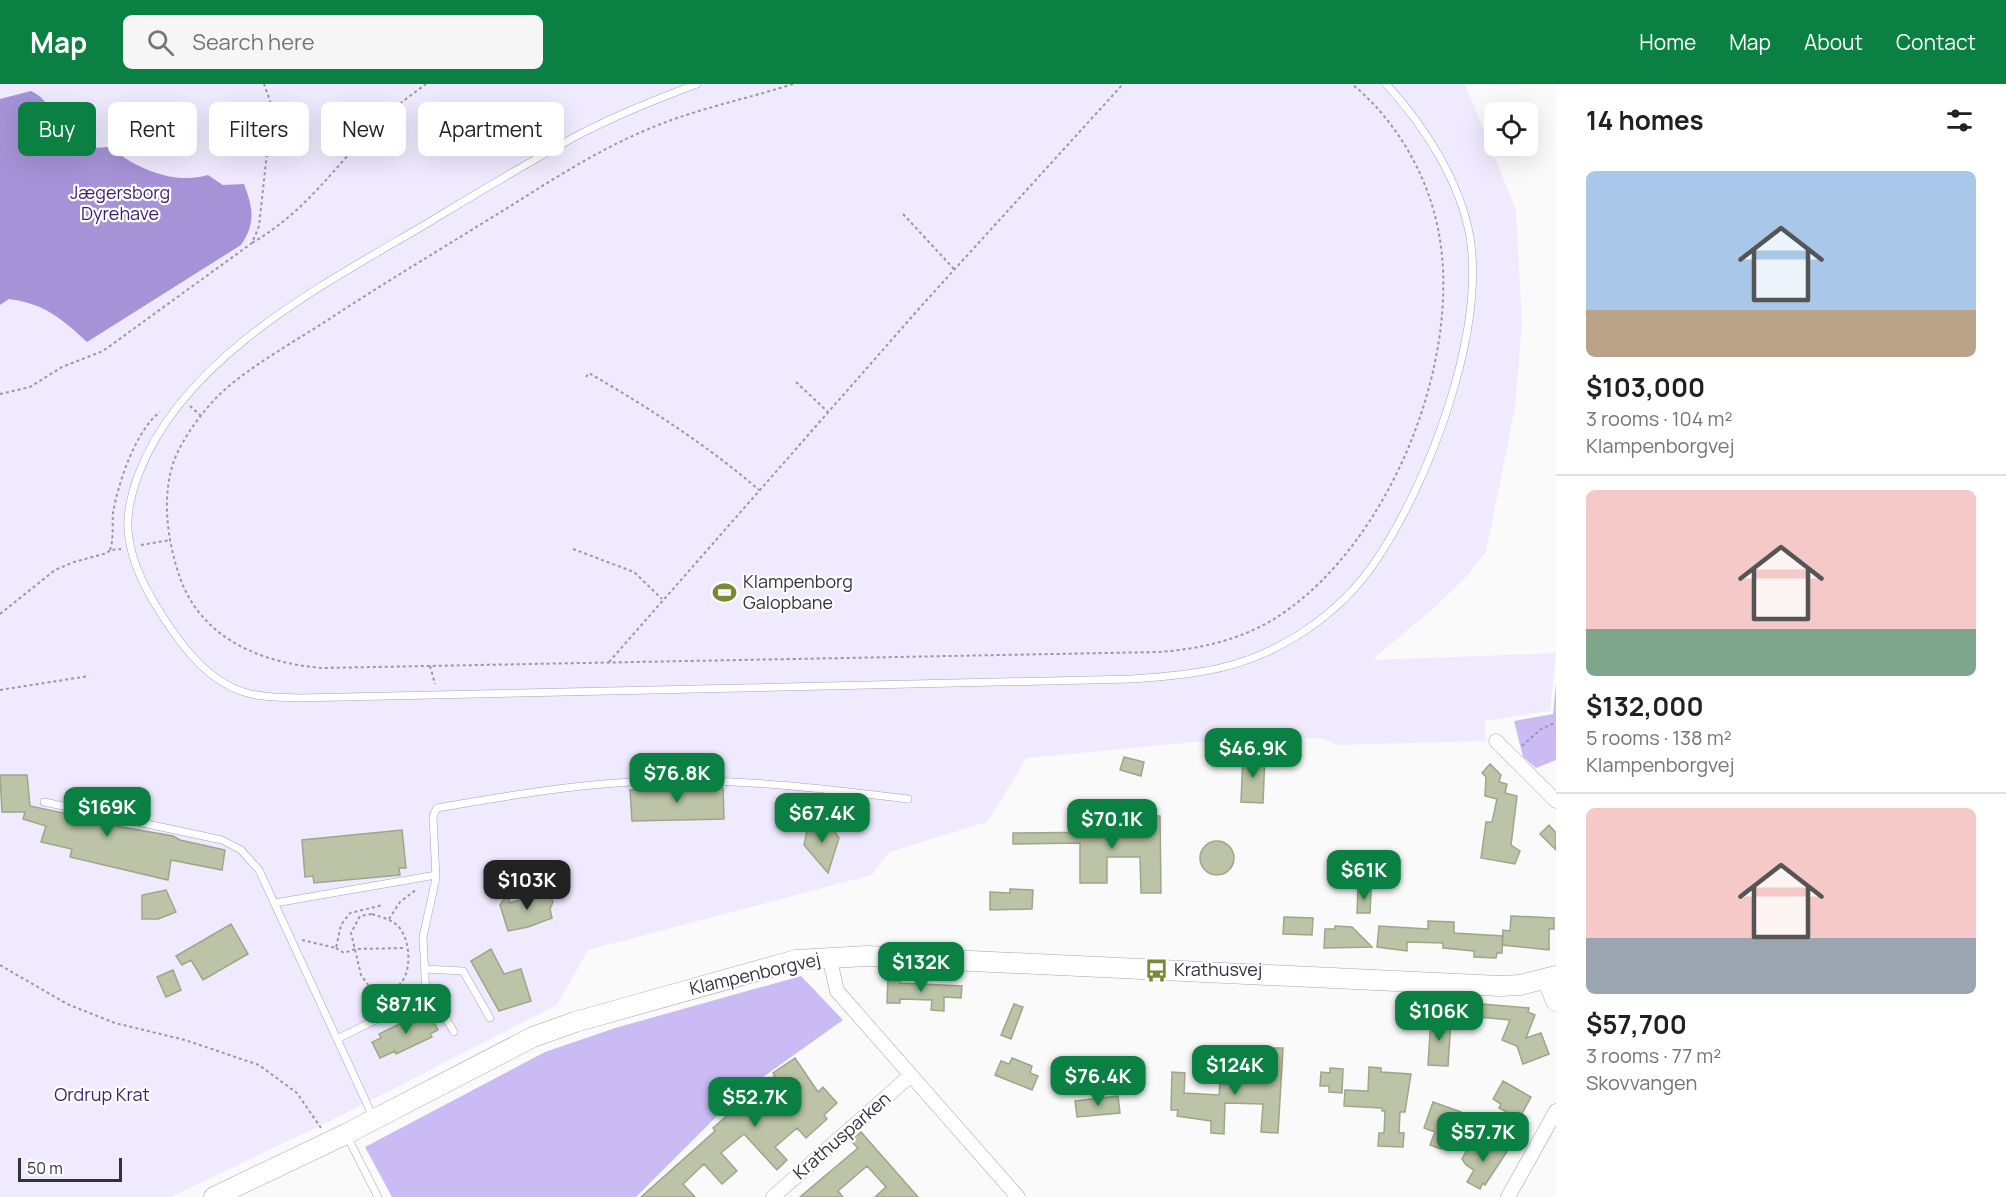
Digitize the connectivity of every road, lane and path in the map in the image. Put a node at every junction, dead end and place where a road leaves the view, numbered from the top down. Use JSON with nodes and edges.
{"nodes":[{"id":1,"x":264,"y":84,"type":"edge"},
{"id":2,"x":426,"y":84,"type":"edge"},
{"id":3,"x":697,"y":84,"type":"edge"},
{"id":4,"x":793,"y":84,"type":"edge"},
{"id":5,"x":1123,"y":84,"type":"edge"},
{"id":6,"x":1352,"y":84,"type":"edge"},
{"id":7,"x":1386,"y":84,"type":"edge"},
{"id":8,"x":903,"y":214,"type":"dead end"},
{"id":9,"x":252,"y":243,"type":"junction"},
{"id":10,"x":954,"y":269,"type":"junction"},
{"id":11,"x":586,"y":376,"type":"dead end"},
{"id":12,"x":796,"y":382,"type":"dead end"},
{"id":13,"x":0,"y":394,"type":"edge"},
{"id":14,"x":828,"y":412,"type":"junction"},
{"id":15,"x":759,"y":490,"type":"junction"},
{"id":16,"x":573,"y":549,"type":"dead end"},
{"id":17,"x":110,"y":550,"type":"dead end"},
{"id":18,"x":662,"y":599,"type":"junction"},
{"id":19,"x":0,"y":614,"type":"edge"},
{"id":20,"x":609,"y":662,"type":"junction"},
{"id":21,"x":430,"y":666,"type":"junction"},
{"id":22,"x":89,"y":676,"type":"dead end"},
{"id":23,"x":0,"y":690,"type":"edge"},
{"id":24,"x":438,"y":695,"type":"junction"},
{"id":25,"x":1556,"y":722,"type":"edge"},
{"id":26,"x":1497,"y":741,"type":"dead end"},
{"id":27,"x":1511,"y":756,"type":"junction"},
{"id":28,"x":909,"y":799,"type":"dead end"},
{"id":29,"x":1556,"y":801,"type":"edge"},
{"id":30,"x":44,"y":802,"type":"dead end"},
{"id":31,"x":436,"y":877,"type":"junction"},
{"id":32,"x":275,"y":903,"type":"junction"},
{"id":33,"x":383,"y":905,"type":"dead end"},
{"id":34,"x":389,"y":919,"type":"junction"},
{"id":35,"x":291,"y":938,"type":"junction"},
{"id":36,"x":336,"y":948,"type":"junction"},
{"id":37,"x":408,"y":948,"type":"junction"},
{"id":38,"x":355,"y":949,"type":"junction"},
{"id":39,"x":829,"y":956,"type":"junction"},
{"id":40,"x":0,"y":966,"type":"edge"},
{"id":41,"x":425,"y":969,"type":"junction"},
{"id":42,"x":1552,"y":977,"type":"edge"},
{"id":43,"x":426,"y":984,"type":"junction"},
{"id":44,"x":1556,"y":1001,"type":"edge"},
{"id":45,"x":490,"y":1018,"type":"dead end"},
{"id":46,"x":454,"y":1032,"type":"dead end"},
{"id":47,"x":337,"y":1039,"type":"junction"},
{"id":48,"x":911,"y":1076,"type":"junction"},
{"id":49,"x":1556,"y":1111,"type":"edge"},
{"id":50,"x":374,"y":1119,"type":"junction"},
{"id":51,"x":338,"y":1138,"type":"junction"},
{"id":52,"x":214,"y":1197,"type":"edge"},
{"id":53,"x":378,"y":1197,"type":"edge"},
{"id":54,"x":773,"y":1197,"type":"edge"},
{"id":55,"x":1018,"y":1197,"type":"edge"},
{"id":56,"x":1508,"y":1197,"type":"edge"}],
"edges":[{"from":1,"to":9,"type":"path"},
{"from":2,"to":9,"type":"path"},
{"from":3,"to":24,"type":"lane"},
{"from":4,"to":21,"type":"path"},
{"from":5,"to":10,"type":"path"},
{"from":6,"to":20,"type":"path"},
{"from":7,"to":24,"type":"lane"},
{"from":8,"to":10,"type":"path"},
{"from":9,"to":13,"type":"path"},
{"from":10,"to":14,"type":"path"},
{"from":11,"to":15,"type":"path"},
{"from":12,"to":14,"type":"path"},
{"from":14,"to":15,"type":"path"},
{"from":15,"to":18,"type":"path"},
{"from":16,"to":18,"type":"path"},
{"from":17,"to":19,"type":"path"},
{"from":18,"to":20,"type":"path"},
{"from":20,"to":21,"type":"path"},
{"from":21,"to":24,"type":"path"},
{"from":22,"to":23,"type":"path"},
{"from":25,"to":27,"type":"path"},
{"from":26,"to":27,"type":"street"},
{"from":27,"to":29,"type":"street"},
{"from":28,"to":31,"type":"lane"},
{"from":30,"to":32,"type":"lane"},
{"from":31,"to":32,"type":"lane"},
{"from":31,"to":34,"type":"path"},
{"from":31,"to":41,"type":"lane"},
{"from":32,"to":35,"type":"lane"},
{"from":33,"to":36,"type":"path"},
{"from":34,"to":37,"type":"path"},
{"from":34,"to":38,"type":"path"},
{"from":35,"to":36,"type":"path"},
{"from":35,"to":47,"type":"lane"},
{"from":36,"to":38,"type":"path"},
{"from":37,"to":38,"type":"path"},
{"from":37,"to":38,"type":"path"},
{"from":39,"to":42,"type":"street","name":"Klampenborgvej"},
{"from":39,"to":48,"type":"street"},
{"from":39,"to":50,"type":"street","name":"Klampenborgvej"},
{"from":40,"to":51,"type":"path"},
{"from":41,"to":43,"type":"lane"},
{"from":41,"to":45,"type":"lane"},
{"from":42,"to":44,"type":"street"},
{"from":43,"to":46,"type":"lane"},
{"from":43,"to":47,"type":"lane"},
{"from":47,"to":50,"type":"lane"},
{"from":48,"to":54,"type":"street","name":"Krathusparken"},
{"from":48,"to":55,"type":"street"},
{"from":49,"to":56,"type":"street"},
{"from":50,"to":51,"type":"street","name":"Klampenborgvej"},
{"from":51,"to":52,"type":"street","name":"Klampenborgvej"},
{"from":51,"to":53,"type":"lane"}]}
